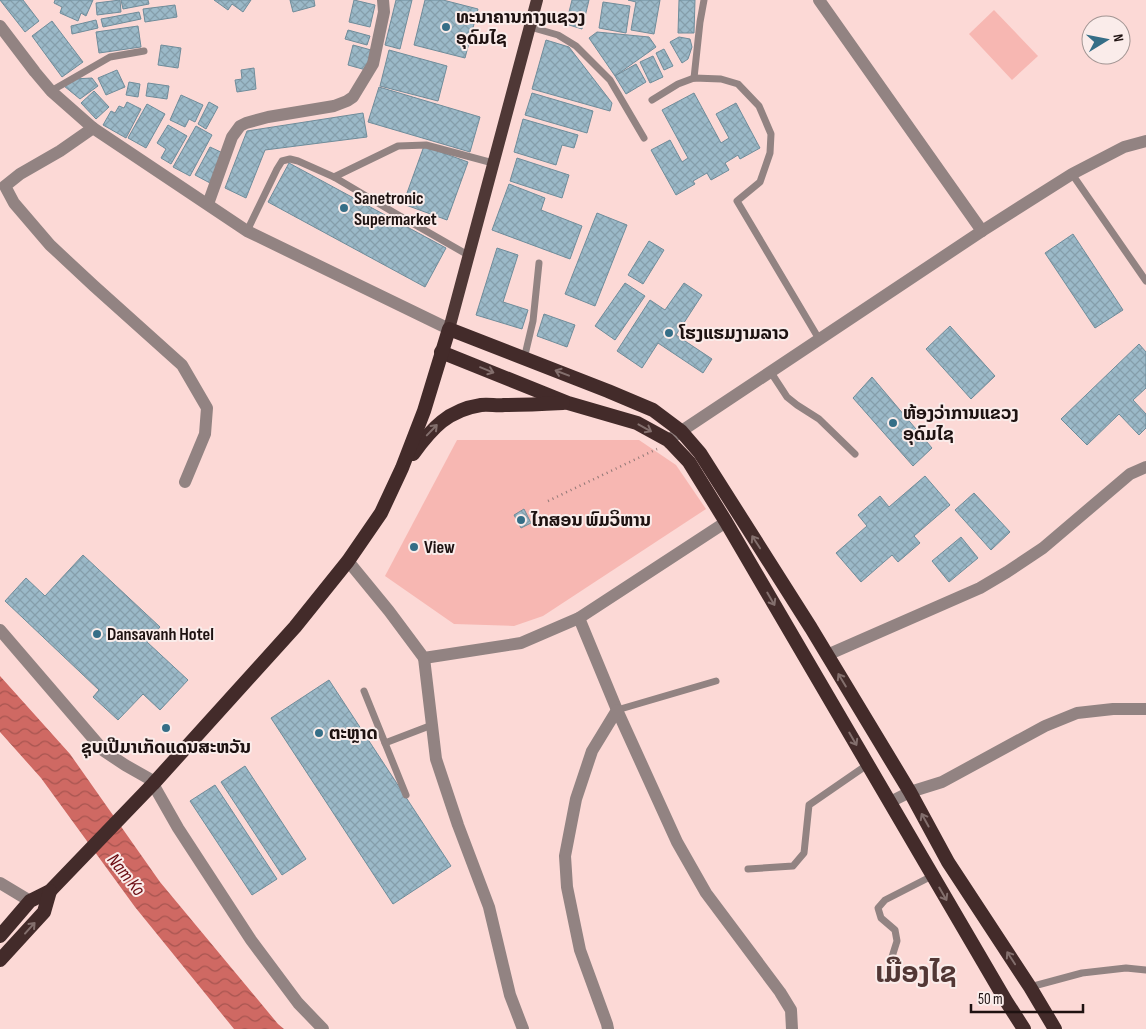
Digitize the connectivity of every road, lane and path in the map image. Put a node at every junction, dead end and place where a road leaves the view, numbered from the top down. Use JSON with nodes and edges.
{"nodes":[{"id":1,"x":383,"y":0,"type":"edge"},
{"id":2,"x":537,"y":0,"type":"edge"},
{"id":3,"x":704,"y":0,"type":"edge"},
{"id":4,"x":819,"y":0,"type":"edge"},
{"id":5,"x":0,"y":26,"type":"edge"},
{"id":6,"x":530,"y":27,"type":"junction"},
{"id":7,"x":144,"y":51,"type":"dead end"},
{"id":8,"x":694,"y":78,"type":"junction"},
{"id":9,"x":51,"y":91,"type":"junction"},
{"id":10,"x":652,"y":100,"type":"dead end"},
{"id":11,"x":93,"y":128,"type":"junction"},
{"id":12,"x":644,"y":138,"type":"dead end"},
{"id":13,"x":1146,"y":141,"type":"edge"},
{"id":14,"x":493,"y":163,"type":"junction"},
{"id":15,"x":1072,"y":174,"type":"junction"},
{"id":16,"x":334,"y":177,"type":"junction"},
{"id":17,"x":3,"y":188,"type":"edge"},
{"id":18,"x":208,"y":204,"type":"junction"},
{"id":19,"x":247,"y":231,"type":"junction"},
{"id":20,"x":982,"y":231,"type":"junction"},
{"id":21,"x":468,"y":255,"type":"junction"},
{"id":22,"x":539,"y":262,"type":"dead end"},
{"id":23,"x":1146,"y":281,"type":"edge"},
{"id":24,"x":449,"y":329,"type":"junction"},
{"id":25,"x":819,"y":339,"type":"junction"},
{"id":26,"x":441,"y":352,"type":"junction"},
{"id":27,"x":524,"y":358,"type":"junction"},
{"id":28,"x":770,"y":371,"type":"junction"},
{"id":29,"x":568,"y":403,"type":"junction"},
{"id":30,"x":681,"y":431,"type":"junction"},
{"id":31,"x":669,"y":442,"type":"junction"},
{"id":32,"x":855,"y":454,"type":"dead end"},
{"id":33,"x":402,"y":468,"type":"junction"},
{"id":34,"x":1146,"y":468,"type":"edge"},
{"id":35,"x":185,"y":482,"type":"dead end"},
{"id":36,"x":548,"y":501,"type":"dead end"},
{"id":37,"x":726,"y":522,"type":"junction"},
{"id":38,"x":348,"y":561,"type":"junction"},
{"id":39,"x":579,"y":618,"type":"junction"},
{"id":40,"x":811,"y":628,"type":"junction"},
{"id":41,"x":0,"y":630,"type":"edge"},
{"id":42,"x":794,"y":639,"type":"junction"},
{"id":43,"x":827,"y":655,"type":"junction"},
{"id":44,"x":424,"y":658,"type":"junction"},
{"id":45,"x":716,"y":680,"type":"dead end"},
{"id":46,"x":364,"y":691,"type":"dead end"},
{"id":47,"x":617,"y":710,"type":"junction"},
{"id":48,"x":1146,"y":710,"type":"edge"},
{"id":49,"x":432,"y":725,"type":"junction"},
{"id":50,"x":385,"y":744,"type":"junction"},
{"id":51,"x":868,"y":765,"type":"junction"},
{"id":52,"x":153,"y":784,"type":"junction"},
{"id":53,"x":910,"y":792,"type":"junction"},
{"id":54,"x":406,"y":795,"type":"dead end"},
{"id":55,"x":890,"y":802,"type":"junction"},
{"id":56,"x":748,"y":869,"type":"dead end"},
{"id":57,"x":932,"y":876,"type":"junction"},
{"id":58,"x":0,"y":883,"type":"edge"},
{"id":59,"x":50,"y":891,"type":"junction"},
{"id":60,"x":30,"y":901,"type":"junction"},
{"id":61,"x":0,"y":936,"type":"edge"},
{"id":62,"x":0,"y":960,"type":"edge"},
{"id":63,"x":891,"y":960,"type":"dead end"},
{"id":64,"x":1146,"y":970,"type":"edge"},
{"id":65,"x":1030,"y":987,"type":"junction"},
{"id":66,"x":323,"y":1029,"type":"edge"},
{"id":67,"x":523,"y":1029,"type":"edge"},
{"id":68,"x":608,"y":1029,"type":"edge"},
{"id":69,"x":792,"y":1029,"type":"edge"},
{"id":70,"x":1024,"y":1029,"type":"edge"},
{"id":71,"x":1055,"y":1029,"type":"edge"}],
"edges":[{"from":1,"to":18,"type":"street"},
{"from":2,"to":6,"type":"main road"},
{"from":3,"to":8,"type":"lane"},
{"from":4,"to":20,"type":"street"},
{"from":5,"to":9,"type":"street"},
{"from":6,"to":12,"type":"lane"},
{"from":6,"to":14,"type":"main road"},
{"from":7,"to":9,"type":"lane"},
{"from":8,"to":10,"type":"lane"},
{"from":8,"to":25,"type":"lane"},
{"from":9,"to":11,"type":"street"},
{"from":11,"to":17,"type":"street"},
{"from":11,"to":18,"type":"street"},
{"from":13,"to":15,"type":"street"},
{"from":14,"to":16,"type":"lane"},
{"from":14,"to":21,"type":"main road"},
{"from":15,"to":20,"type":"street"},
{"from":15,"to":23,"type":"lane"},
{"from":16,"to":19,"type":"lane"},
{"from":16,"to":21,"type":"lane"},
{"from":17,"to":35,"type":"street"},
{"from":18,"to":19,"type":"street"},
{"from":19,"to":24,"type":"street"},
{"from":20,"to":25,"type":"street"},
{"from":21,"to":24,"type":"main road"},
{"from":22,"to":27,"type":"lane"},
{"from":24,"to":26,"type":"highway"},
{"from":24,"to":27,"type":"highway"},
{"from":25,"to":28,"type":"street"},
{"from":26,"to":29,"type":"highway","one_way":true},
{"from":26,"to":33,"type":"highway"},
{"from":30,"to":27,"type":"highway","one_way":true},
{"from":28,"to":30,"type":"street"},
{"from":28,"to":32,"type":"lane"},
{"from":29,"to":31,"type":"highway","one_way":true},
{"from":33,"to":29,"type":"highway","one_way":true},
{"from":30,"to":31,"type":"street"},
{"from":40,"to":30,"type":"highway","one_way":true},
{"from":31,"to":36,"type":"path"},
{"from":31,"to":37,"type":"highway"},
{"from":33,"to":38,"type":"highway"},
{"from":34,"to":43,"type":"street"},
{"from":37,"to":39,"type":"street"},
{"from":37,"to":42,"type":"highway","one_way":true},
{"from":38,"to":44,"type":"street"},
{"from":38,"to":52,"type":"highway"},
{"from":39,"to":44,"type":"street"},
{"from":39,"to":47,"type":"street"},
{"from":40,"to":42,"type":"highway"},
{"from":40,"to":43,"type":"highway"},
{"from":41,"to":52,"type":"street"},
{"from":42,"to":51,"type":"highway","one_way":true},
{"from":53,"to":43,"type":"highway","one_way":true},
{"from":44,"to":49,"type":"street"},
{"from":45,"to":47,"type":"lane"},
{"from":46,"to":50,"type":"lane"},
{"from":47,"to":68,"type":"street"},
{"from":47,"to":69,"type":"street"},
{"from":48,"to":53,"type":"street"},
{"from":49,"to":50,"type":"lane"},
{"from":49,"to":67,"type":"street"},
{"from":50,"to":54,"type":"lane"},
{"from":51,"to":55,"type":"highway"},
{"from":51,"to":56,"type":"lane"},
{"from":52,"to":59,"type":"highway"},
{"from":52,"to":66,"type":"street"},
{"from":53,"to":55,"type":"street"},
{"from":65,"to":53,"type":"highway","one_way":true},
{"from":55,"to":57,"type":"highway"},
{"from":57,"to":63,"type":"lane"},
{"from":57,"to":70,"type":"highway","one_way":true},
{"from":58,"to":60,"type":"street"},
{"from":59,"to":60,"type":"highway"},
{"from":62,"to":59,"type":"highway","one_way":true},
{"from":60,"to":61,"type":"highway"},
{"from":64,"to":65,"type":"lane"},
{"from":65,"to":71,"type":"highway"}]}
